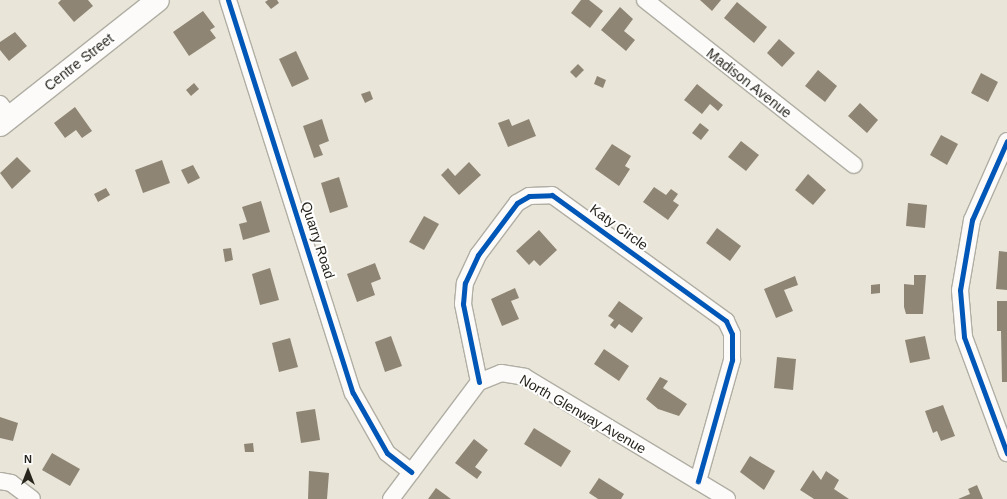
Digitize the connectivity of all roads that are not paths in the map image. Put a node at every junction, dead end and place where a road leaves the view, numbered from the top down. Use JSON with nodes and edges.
{"nodes":[{"id":1,"x":158,"y":0,"type":"edge"},
{"id":2,"x":228,"y":0,"type":"edge"},
{"id":3,"x":645,"y":0,"type":"edge"},
{"id":4,"x":3,"y":116,"type":"edge"},
{"id":5,"x":1007,"y":141,"type":"edge"},
{"id":6,"x":854,"y":165,"type":"dead end"},
{"id":7,"x":479,"y":382,"type":"junction"},
{"id":8,"x":1007,"y":453,"type":"edge"},
{"id":9,"x":411,"y":472,"type":"junction"},
{"id":10,"x":0,"y":481,"type":"edge"},
{"id":11,"x":698,"y":482,"type":"junction"},
{"id":12,"x":32,"y":499,"type":"edge"},
{"id":13,"x":391,"y":499,"type":"edge"},
{"id":14,"x":726,"y":499,"type":"edge"}],
"edges":[{"from":1,"to":4,"type":"main road","name":"Centre Street"},
{"from":2,"to":9,"type":"street","name":"Quarry Road"},
{"from":3,"to":6,"type":"street","name":"Madison Avenue"},
{"from":5,"to":8,"type":"street"},
{"from":7,"to":9,"type":"street"},
{"from":7,"to":11,"type":"street","name":"North Glenway Avenue"},
{"from":7,"to":11,"type":"street","name":"Katy Circle"},
{"from":9,"to":13,"type":"street"},
{"from":10,"to":12,"type":"street"},
{"from":11,"to":14,"type":"street","name":"North Glenway Avenue"}]}
